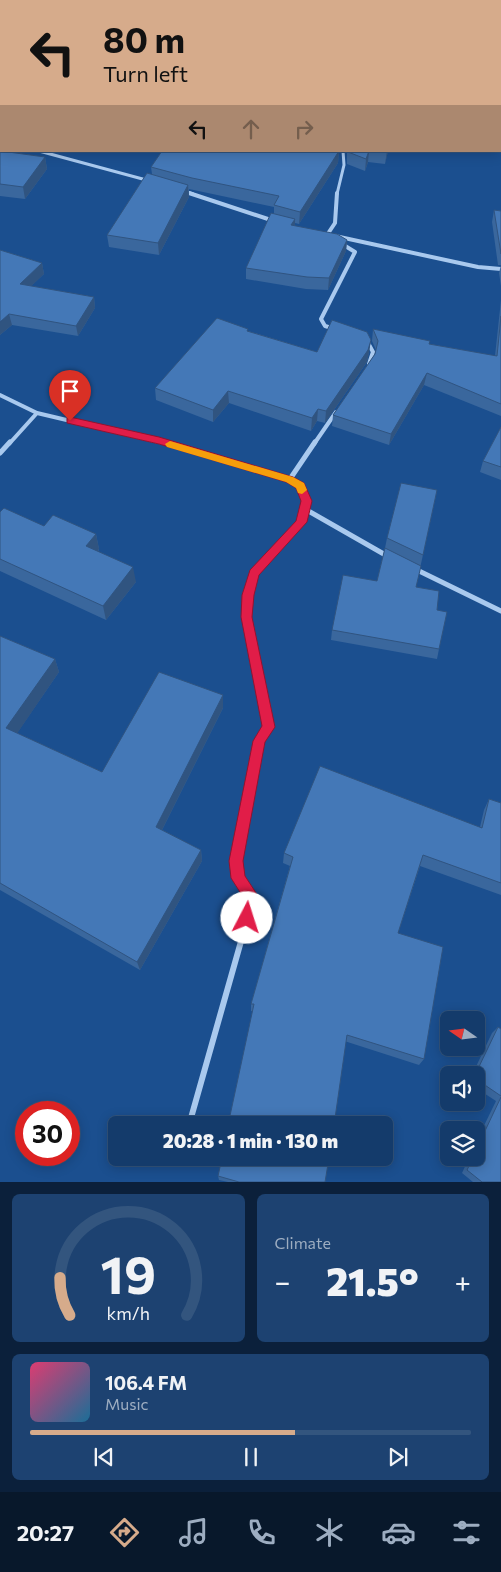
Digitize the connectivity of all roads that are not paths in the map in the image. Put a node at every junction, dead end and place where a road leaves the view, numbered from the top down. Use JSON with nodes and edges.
{"nodes":[{"id":1,"x":43,"y":152,"type":"edge"},
{"id":2,"x":343,"y":152,"type":"edge"},
{"id":3,"x":158,"y":183,"type":"edge"},
{"id":4,"x":175,"y":188,"type":"edge"},
{"id":5,"x":277,"y":222,"type":"edge"},
{"id":6,"x":319,"y":233,"type":"edge"},
{"id":7,"x":327,"y":235,"type":"junction"},
{"id":8,"x":501,"y":269,"type":"edge"},
{"id":9,"x":342,"y":332,"type":"edge"},
{"id":10,"x":359,"y":338,"type":"edge"},
{"id":11,"x":364,"y":372,"type":"edge"},
{"id":12,"x":0,"y":395,"type":"edge"},
{"id":13,"x":338,"y":410,"type":"edge"},
{"id":14,"x":38,"y":412,"type":"junction"},
{"id":15,"x":0,"y":454,"type":"edge"},
{"id":16,"x":290,"y":479,"type":"junction"},
{"id":17,"x":304,"y":509,"type":"junction"},
{"id":18,"x":396,"y":560,"type":"edge"},
{"id":19,"x":405,"y":564,"type":"edge"},
{"id":20,"x":501,"y":611,"type":"edge"},
{"id":21,"x":192,"y":1116,"type":"edge"}],
"edges":[{"from":1,"to":3,"type":"street"},
{"from":2,"to":7,"type":"street"},
{"from":4,"to":5,"type":"street"},
{"from":6,"to":7,"type":"street"},
{"from":7,"to":8,"type":"street"},
{"from":7,"to":9,"type":"street"},
{"from":10,"to":11,"type":"street"},
{"from":12,"to":14,"type":"street"},
{"from":13,"to":16,"type":"street"},
{"from":14,"to":15,"type":"street"},
{"from":14,"to":16,"type":"street"},
{"from":16,"to":17,"type":"street"},
{"from":17,"to":18,"type":"street"},
{"from":17,"to":21,"type":"street"},
{"from":19,"to":20,"type":"street"}]}
